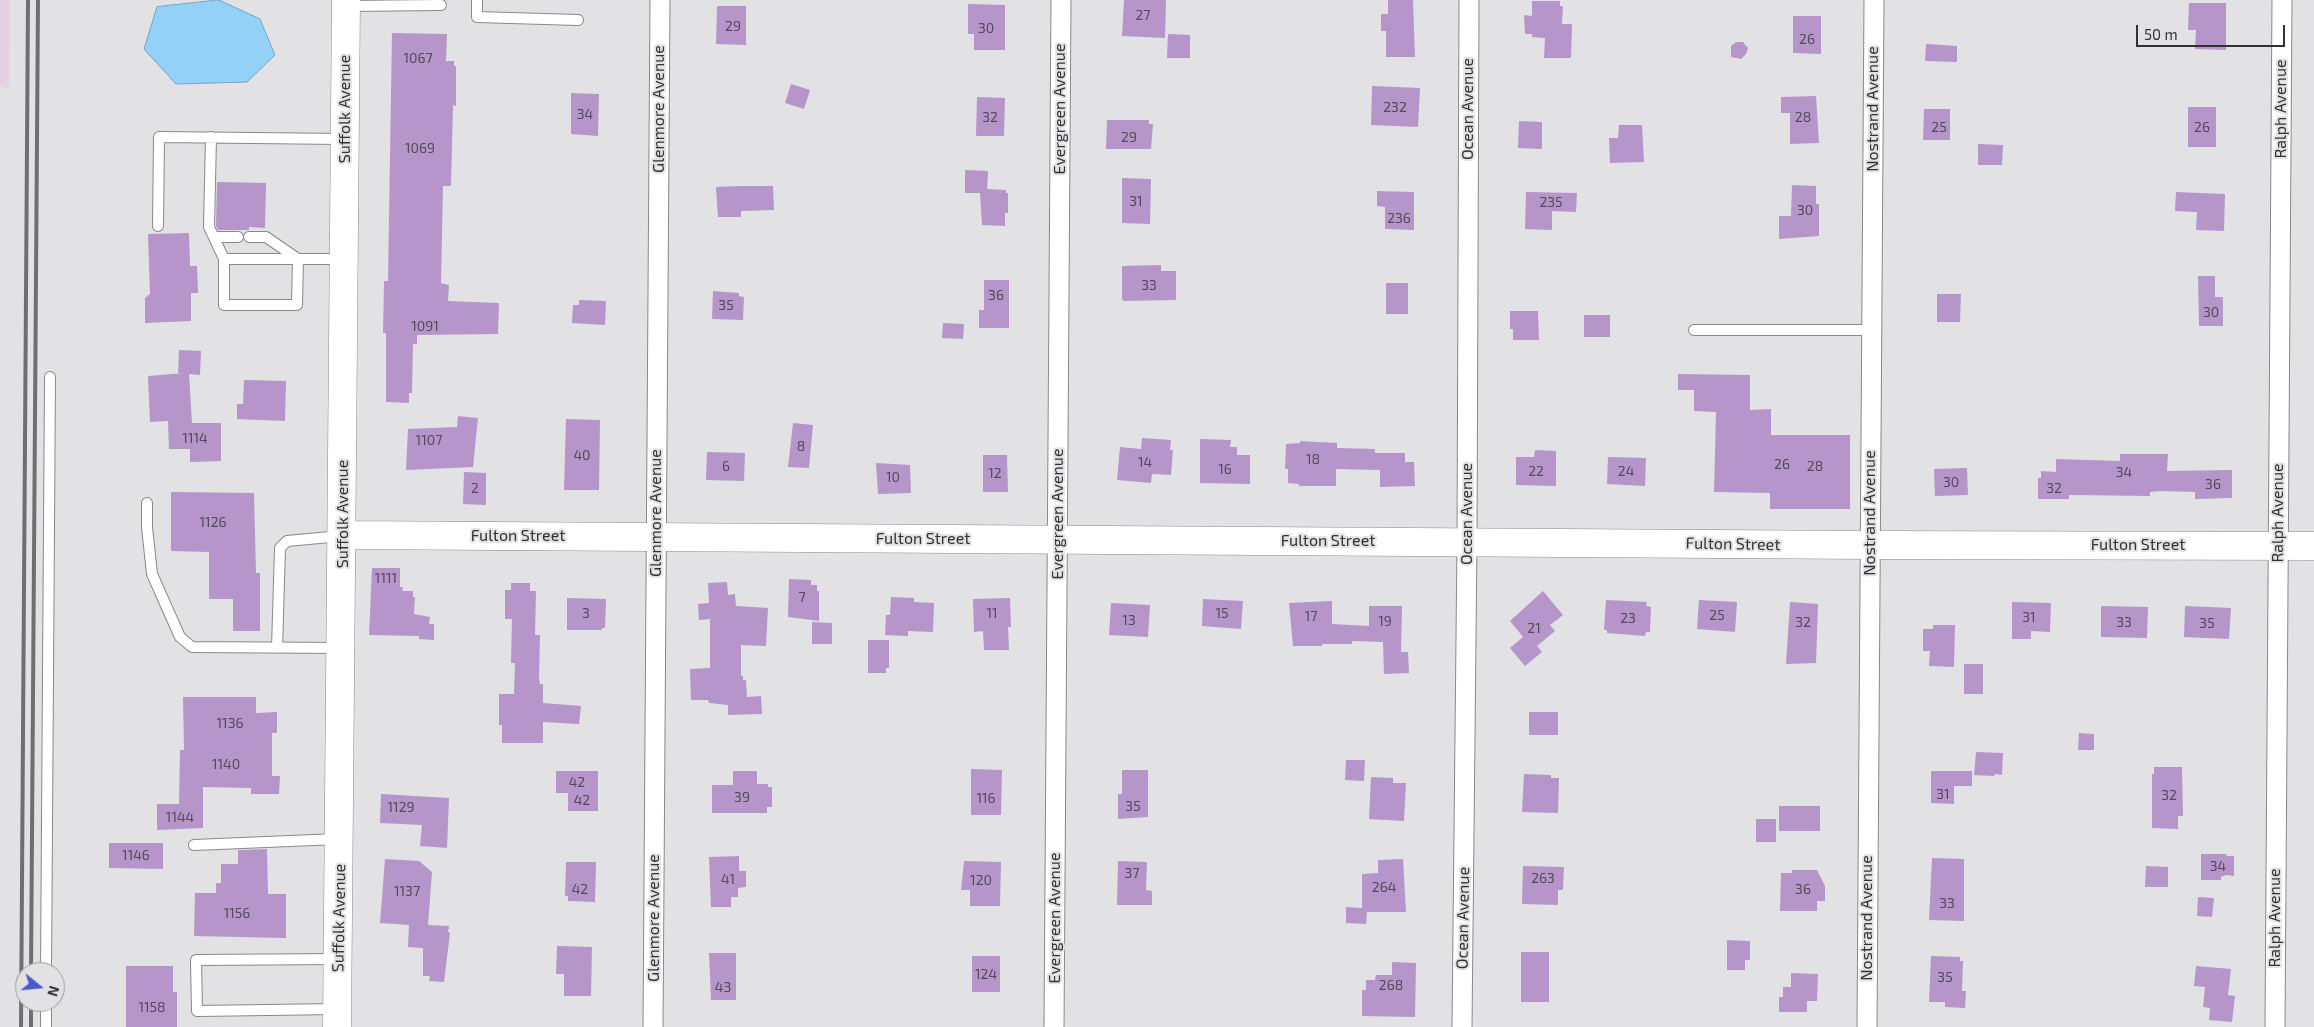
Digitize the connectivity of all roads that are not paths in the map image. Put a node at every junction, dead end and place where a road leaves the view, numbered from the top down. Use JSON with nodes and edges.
{"nodes":[{"id":1,"x":477,"y":0,"type":"edge"},
{"id":2,"x":660,"y":0,"type":"edge"},
{"id":3,"x":1061,"y":0,"type":"edge"},
{"id":4,"x":1468,"y":0,"type":"edge"},
{"id":5,"x":1874,"y":0,"type":"edge"},
{"id":6,"x":2282,"y":0,"type":"edge"},
{"id":7,"x":346,"y":3,"type":"edge"},
{"id":8,"x":441,"y":5,"type":"dead end"},
{"id":9,"x":578,"y":20,"type":"dead end"},
{"id":10,"x":210,"y":136,"type":"junction"},
{"id":11,"x":345,"y":139,"type":"junction"},
{"id":12,"x":158,"y":226,"type":"dead end"},
{"id":13,"x":214,"y":237,"type":"junction"},
{"id":14,"x":238,"y":237,"type":"dead end"},
{"id":15,"x":249,"y":237,"type":"dead end"},
{"id":16,"x":224,"y":259,"type":"junction"},
{"id":17,"x":298,"y":259,"type":"junction"},
{"id":18,"x":344,"y":259,"type":"junction"},
{"id":19,"x":1694,"y":330,"type":"dead end"},
{"id":20,"x":1871,"y":330,"type":"junction"},
{"id":21,"x":50,"y":377,"type":"dead end"},
{"id":22,"x":147,"y":503,"type":"dead end"},
{"id":23,"x":343,"y":535,"type":"junction"},
{"id":24,"x":655,"y":537,"type":"junction"},
{"id":25,"x":1058,"y":539,"type":"junction"},
{"id":26,"x":1467,"y":541,"type":"junction"},
{"id":27,"x":1869,"y":545,"type":"junction"},
{"id":28,"x":2278,"y":545,"type":"junction"},
{"id":29,"x":2314,"y":546,"type":"edge"},
{"id":30,"x":277,"y":648,"type":"junction"},
{"id":31,"x":342,"y":648,"type":"junction"},
{"id":32,"x":339,"y":839,"type":"junction"},
{"id":33,"x":194,"y":845,"type":"dead end"},
{"id":34,"x":338,"y":959,"type":"junction"},
{"id":35,"x":46,"y":962,"type":"edge"},
{"id":36,"x":46,"y":1012,"type":"edge"},
{"id":37,"x":338,"y":1018,"type":"edge"},
{"id":38,"x":46,"y":1027,"type":"edge"},
{"id":39,"x":653,"y":1027,"type":"edge"},
{"id":40,"x":1054,"y":1027,"type":"edge"},
{"id":41,"x":1462,"y":1027,"type":"edge"},
{"id":42,"x":1867,"y":1027,"type":"edge"},
{"id":43,"x":2275,"y":1027,"type":"edge"}],
"edges":[{"from":1,"to":9,"type":"lane"},
{"from":2,"to":24,"type":"street","name":"Glenmore Avenue"},
{"from":3,"to":25,"type":"street","name":"Evergreen Avenue"},
{"from":4,"to":26,"type":"street","name":"Ocean Avenue"},
{"from":5,"to":20,"type":"street","name":"Nostrand Avenue"},
{"from":6,"to":28,"type":"street","name":"Ralph Avenue"},
{"from":7,"to":8,"type":"lane"},
{"from":7,"to":11,"type":"street","name":"Suffolk Avenue"},
{"from":10,"to":11,"type":"lane"},
{"from":10,"to":12,"type":"lane"},
{"from":10,"to":13,"type":"lane"},
{"from":11,"to":18,"type":"street","name":"Suffolk Avenue"},
{"from":13,"to":14,"type":"lane"},
{"from":13,"to":16,"type":"lane"},
{"from":15,"to":17,"type":"lane"},
{"from":16,"to":17,"type":"lane"},
{"from":16,"to":17,"type":"lane"},
{"from":17,"to":18,"type":"lane"},
{"from":18,"to":23,"type":"street","name":"Suffolk Avenue"},
{"from":19,"to":20,"type":"lane"},
{"from":20,"to":27,"type":"street","name":"Nostrand Avenue"},
{"from":21,"to":35,"type":"lane"},
{"from":22,"to":30,"type":"lane"},
{"from":23,"to":24,"type":"street","name":"Fulton Street"},
{"from":23,"to":30,"type":"lane"},
{"from":23,"to":31,"type":"street","name":"Suffolk Avenue"},
{"from":24,"to":25,"type":"street","name":"Fulton Street"},
{"from":24,"to":39,"type":"street","name":"Glenmore Avenue"},
{"from":25,"to":26,"type":"street","name":"Fulton Street"},
{"from":25,"to":40,"type":"street","name":"Evergreen Avenue"},
{"from":26,"to":27,"type":"street","name":"Fulton Street"},
{"from":26,"to":41,"type":"street","name":"Ocean Avenue"},
{"from":27,"to":28,"type":"street","name":"Fulton Street"},
{"from":27,"to":42,"type":"street","name":"Nostrand Avenue"},
{"from":28,"to":29,"type":"street","name":"Fulton Street"},
{"from":28,"to":43,"type":"street","name":"Ralph Avenue"},
{"from":30,"to":31,"type":"lane"},
{"from":31,"to":32,"type":"street","name":"Suffolk Avenue"},
{"from":32,"to":33,"type":"lane"},
{"from":32,"to":34,"type":"street","name":"Suffolk Avenue"},
{"from":34,"to":37,"type":"street","name":"Suffolk Avenue"},
{"from":34,"to":37,"type":"lane"},
{"from":36,"to":38,"type":"lane"}]}
